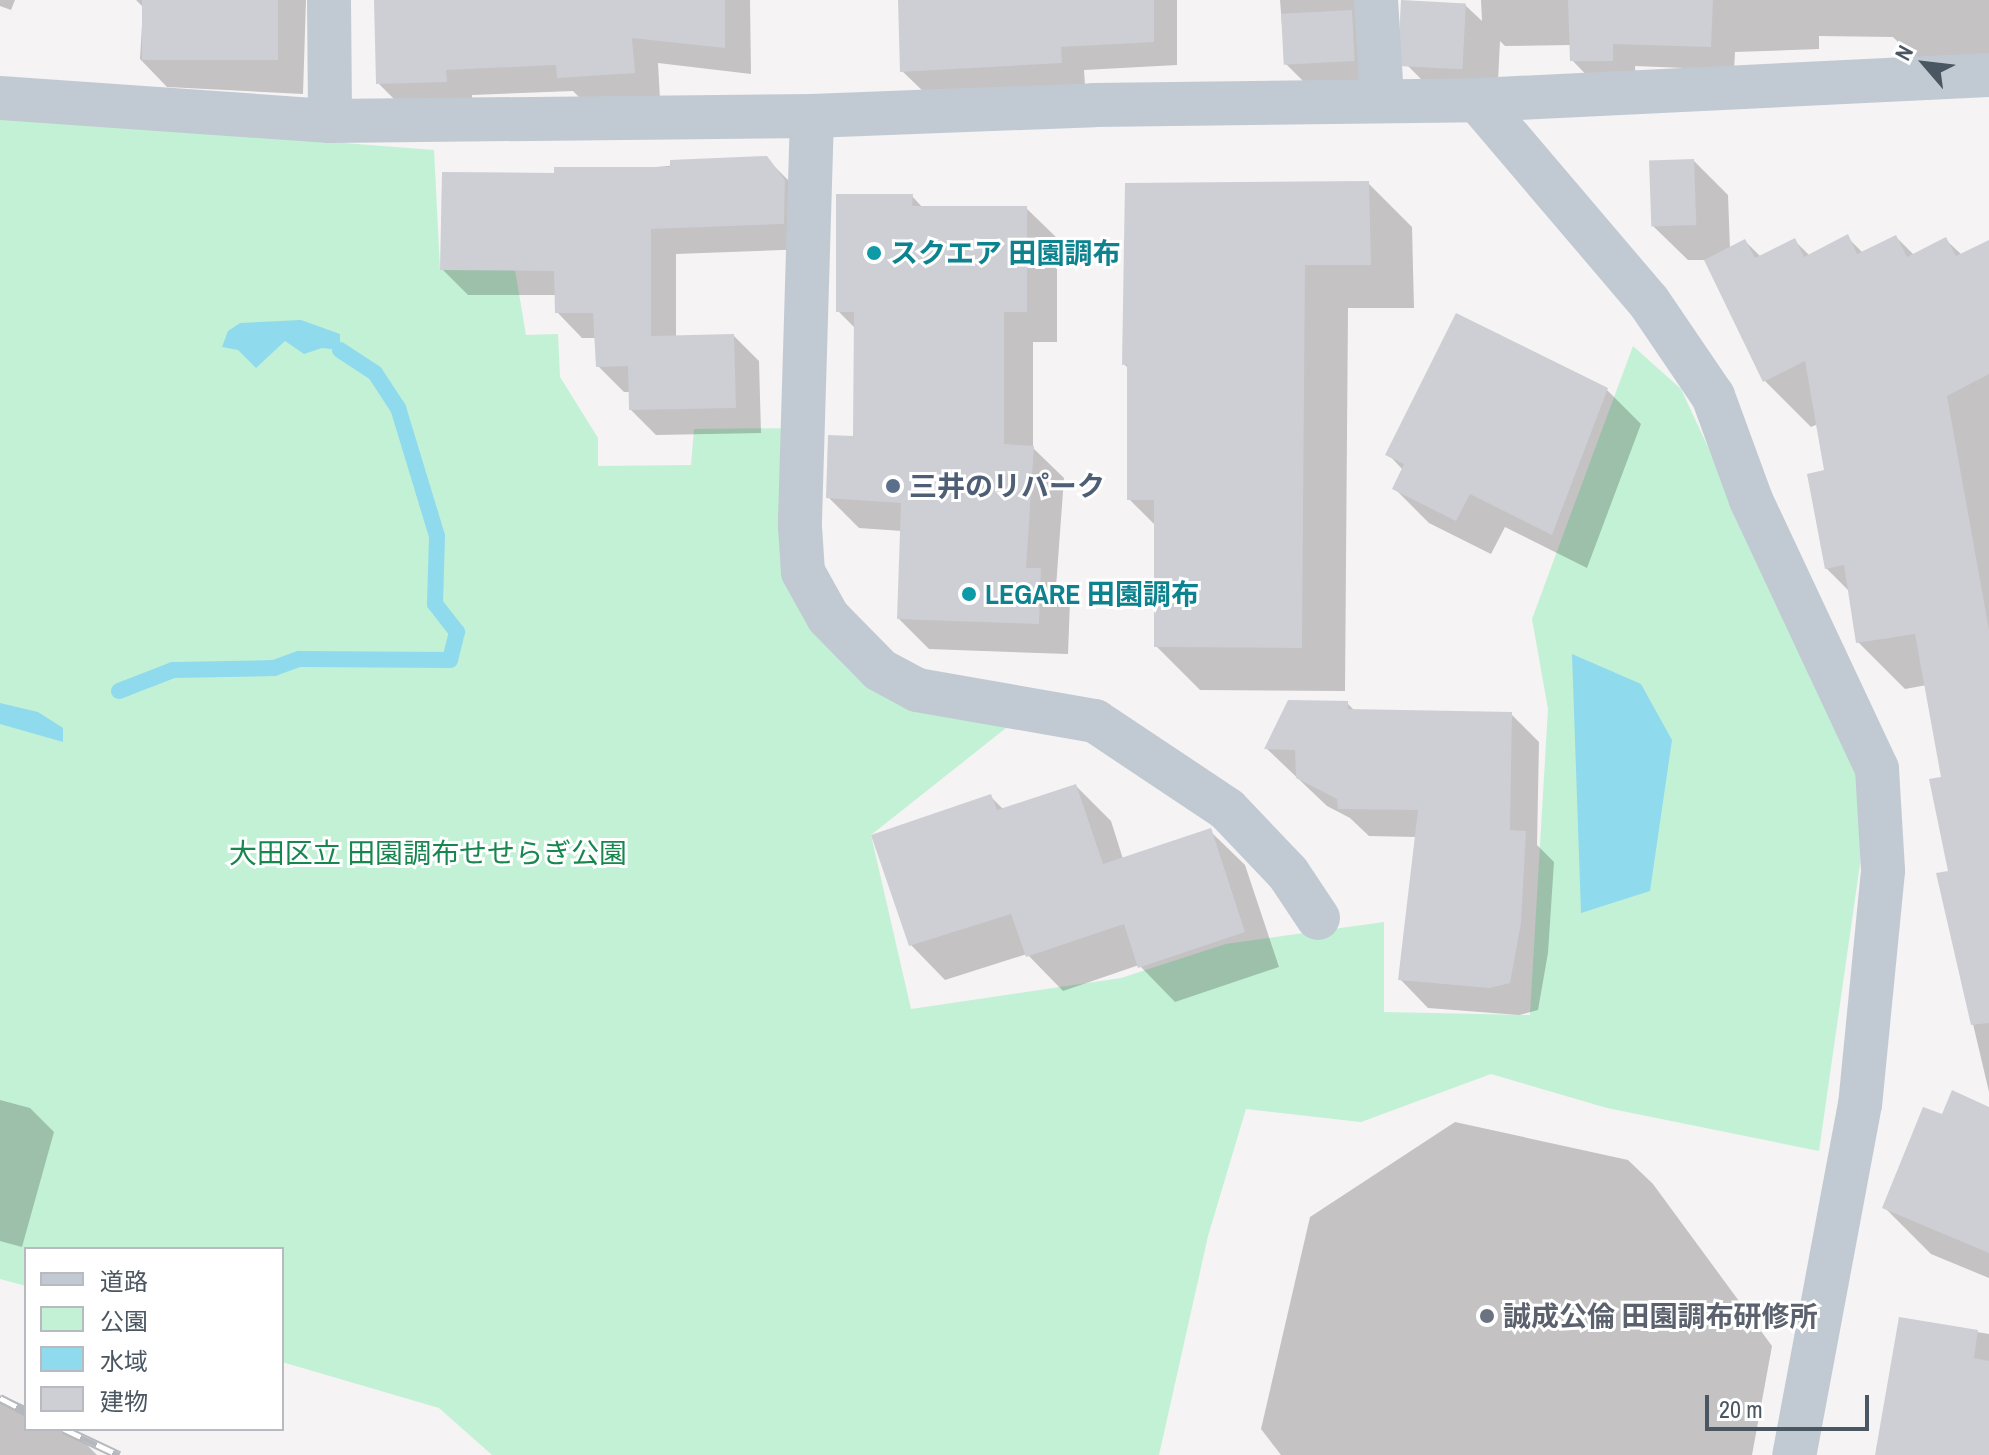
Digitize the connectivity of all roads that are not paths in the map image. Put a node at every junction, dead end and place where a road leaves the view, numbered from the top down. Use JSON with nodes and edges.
{"nodes":[{"id":1,"x":329,"y":0,"type":"edge"},
{"id":2,"x":1376,"y":0,"type":"edge"},
{"id":3,"x":1989,"y":75,"type":"edge"},
{"id":4,"x":0,"y":98,"type":"edge"},
{"id":5,"x":1382,"y":98,"type":"junction"},
{"id":6,"x":1477,"y":100,"type":"junction"},
{"id":7,"x":812,"y":116,"type":"junction"},
{"id":8,"x":330,"y":121,"type":"junction"},
{"id":9,"x":1318,"y":918,"type":"dead end"},
{"id":10,"x":1796,"y":1446,"type":"edge"}],
"edges":[{"from":1,"to":8,"type":"street"},
{"from":2,"to":5,"type":"street"},
{"from":3,"to":6,"type":"street"},
{"from":4,"to":8,"type":"street"},
{"from":5,"to":6,"type":"street"},
{"from":5,"to":7,"type":"street"},
{"from":6,"to":10,"type":"street"},
{"from":7,"to":8,"type":"street"},
{"from":7,"to":9,"type":"street"}]}
